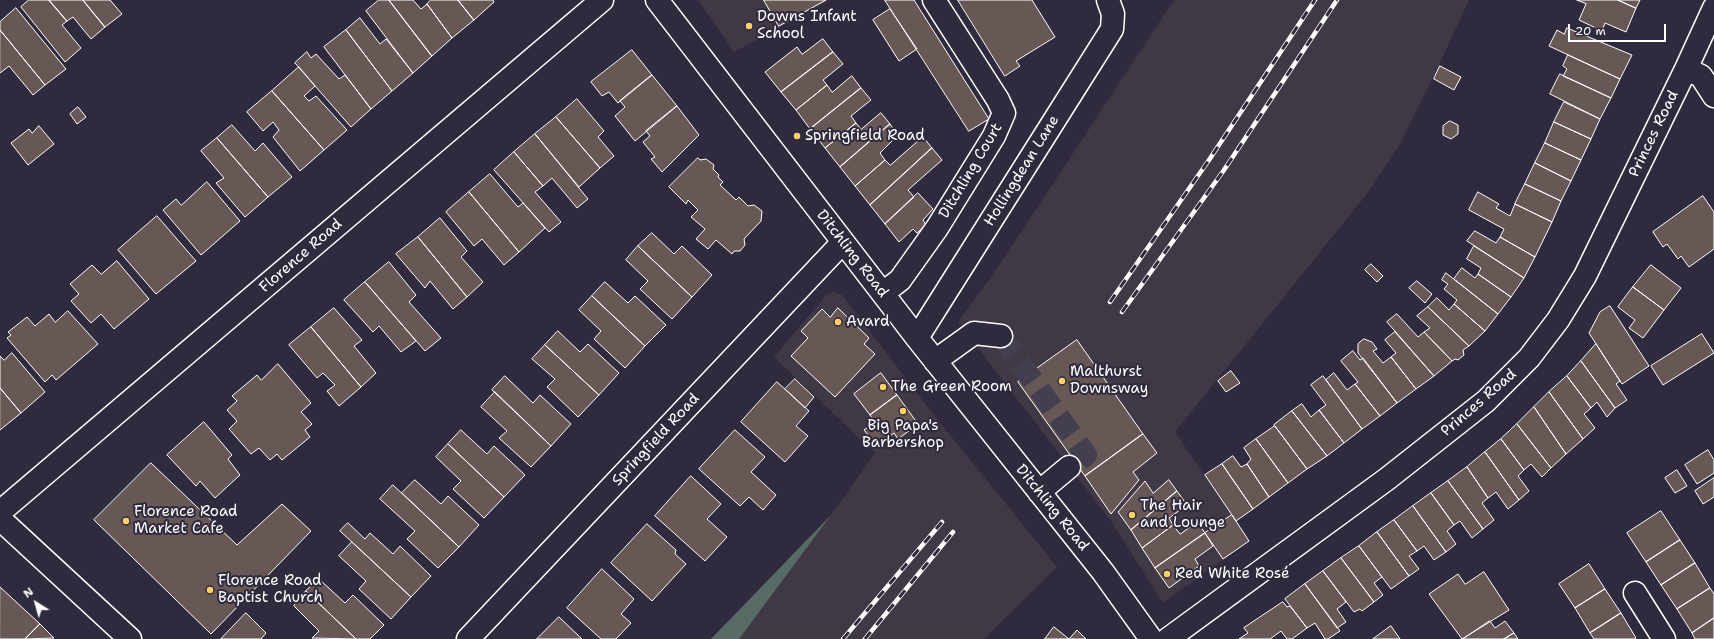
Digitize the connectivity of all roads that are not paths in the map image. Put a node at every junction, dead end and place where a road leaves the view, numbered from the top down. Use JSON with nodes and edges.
{"nodes":[{"id":1,"x":602,"y":0,"type":"edge"},
{"id":2,"x":657,"y":0,"type":"edge"},
{"id":3,"x":934,"y":0,"type":"edge"},
{"id":4,"x":1108,"y":0,"type":"edge"},
{"id":5,"x":1714,"y":8,"type":"edge"},
{"id":6,"x":1686,"y":70,"type":"junction"},
{"id":7,"x":1714,"y":96,"type":"edge"},
{"id":8,"x":843,"y":242,"type":"junction"},
{"id":9,"x":883,"y":293,"type":"junction"},
{"id":10,"x":1001,"y":336,"type":"dead end"},
{"id":11,"x":917,"y":338,"type":"junction"},
{"id":12,"x":935,"y":361,"type":"junction"},
{"id":13,"x":1069,"y":467,"type":"tunnel mouth"},
{"id":14,"x":1039,"y":492,"type":"junction"},
{"id":15,"x":0,"y":512,"type":"edge"},
{"id":16,"x":0,"y":519,"type":"edge"},
{"id":17,"x":1635,"y":593,"type":"dead end"},
{"id":18,"x":130,"y":639,"type":"edge"},
{"id":19,"x":468,"y":639,"type":"edge"},
{"id":20,"x":1151,"y":639,"type":"edge"},
{"id":21,"x":1168,"y":639,"type":"edge"},
{"id":22,"x":1664,"y":639,"type":"edge"}],
"edges":[{"from":1,"to":15,"type":"street","name":"Florence Road"},
{"from":2,"to":8,"type":"street","name":"Ditchling Road"},
{"from":3,"to":9,"type":"street","name":"Ditchling Court"},
{"from":4,"to":11,"type":"street","name":"Hollingdean Lane"},
{"from":5,"to":6,"type":"street","name":"Princes Road"},
{"from":6,"to":7,"type":"street"},
{"from":6,"to":21,"type":"street","name":"Princes Road"},
{"from":8,"to":9,"type":"street","name":"Ditchling Road"},
{"from":8,"to":19,"type":"street","name":"Springfield Road"},
{"from":9,"to":11,"type":"street","name":"Ditchling Road"},
{"from":10,"to":12,"type":"street"},
{"from":11,"to":12,"type":"street","name":"Ditchling Road"},
{"from":12,"to":14,"type":"street","name":"Ditchling Road"},
{"from":13,"to":14,"type":"street"},
{"from":14,"to":20,"type":"street","name":"Ditchling Road"},
{"from":16,"to":18,"type":"street"},
{"from":17,"to":22,"type":"street"}]}
